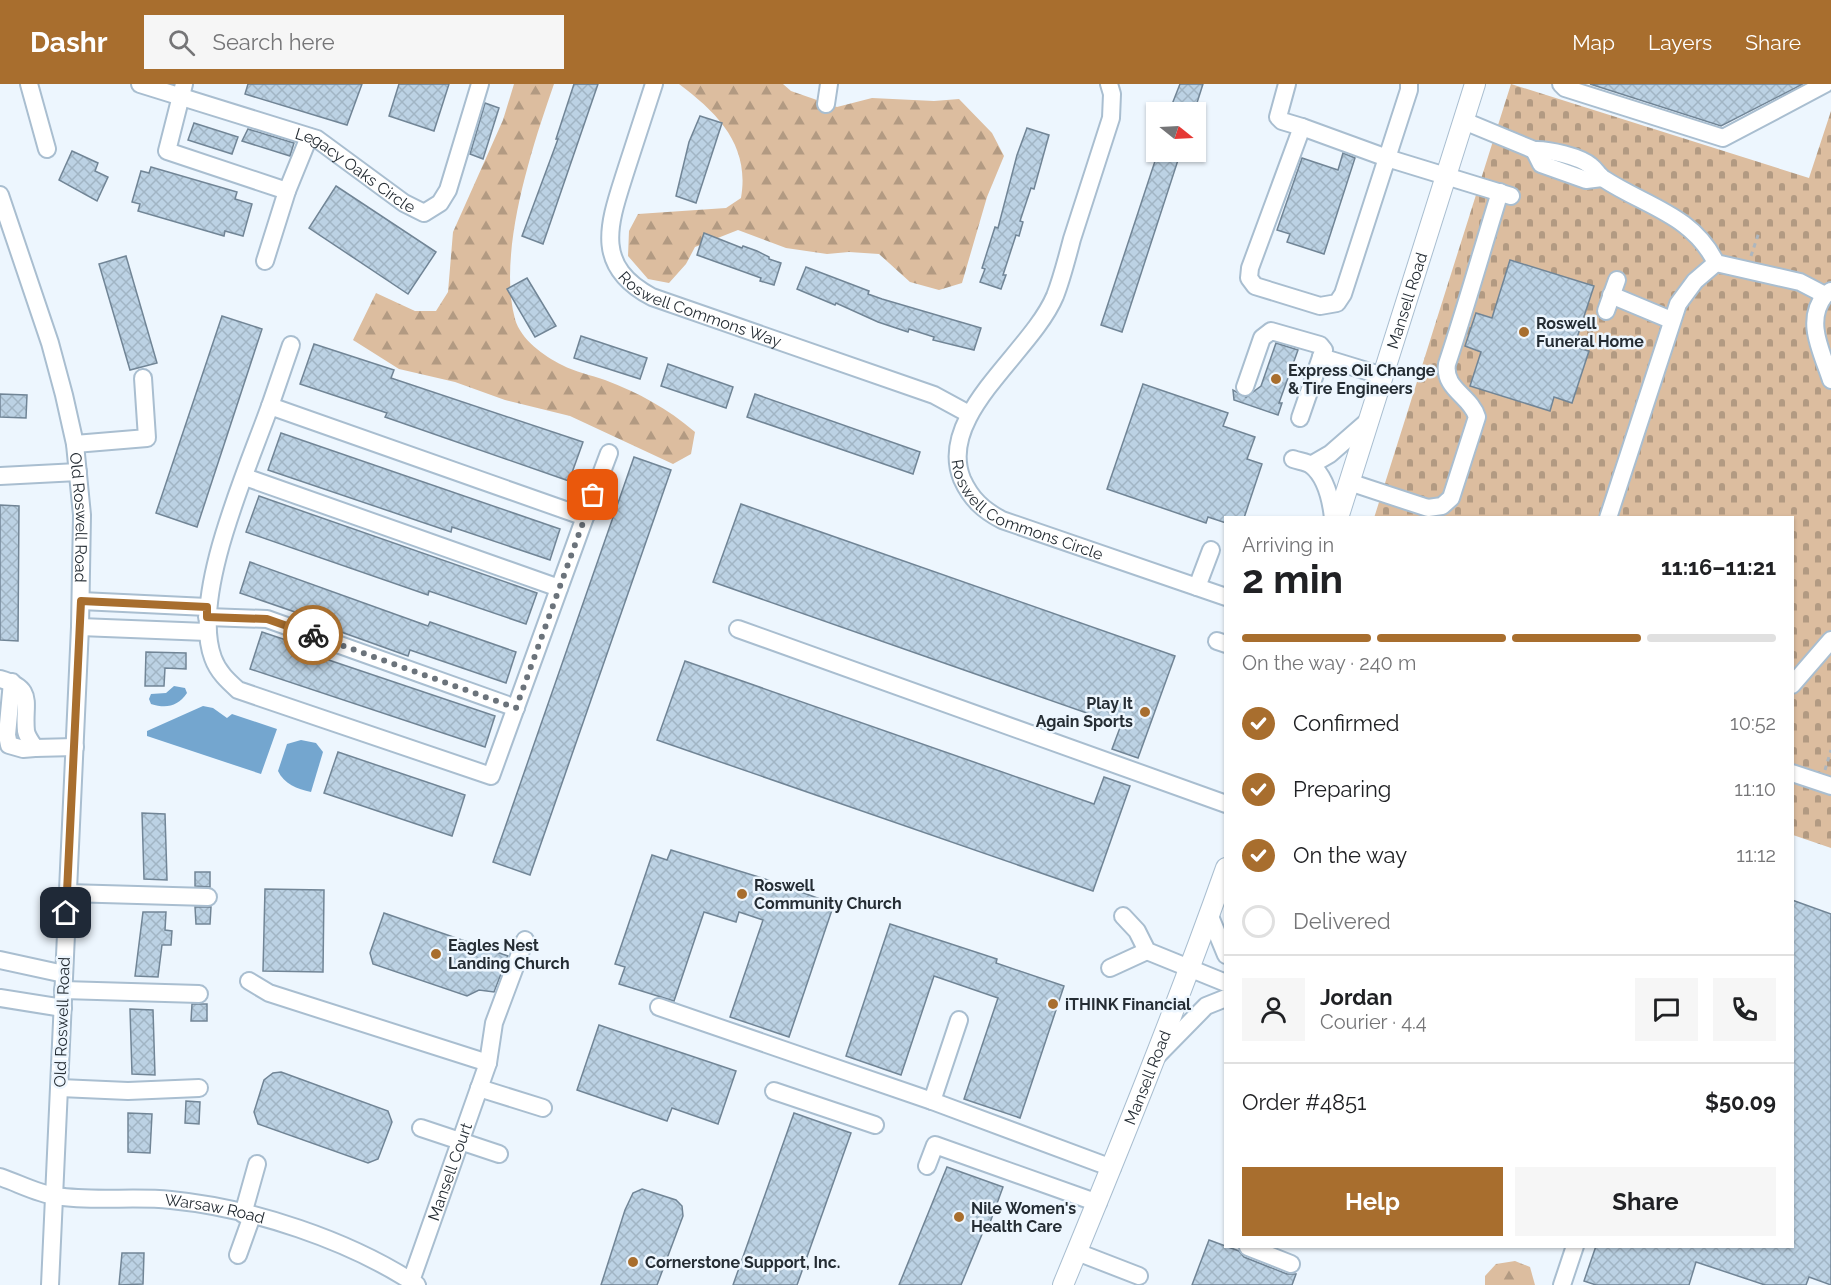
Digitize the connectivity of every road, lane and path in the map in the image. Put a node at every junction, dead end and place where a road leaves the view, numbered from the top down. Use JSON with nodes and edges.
{"nodes":[{"id":1,"x":29,"y":84,"type":"edge"},
{"id":2,"x":140,"y":84,"type":"edge"},
{"id":3,"x":480,"y":84,"type":"edge"},
{"id":4,"x":654,"y":84,"type":"edge"},
{"id":5,"x":829,"y":84,"type":"edge"},
{"id":6,"x":1109,"y":84,"type":"edge"},
{"id":7,"x":1287,"y":84,"type":"edge"},
{"id":8,"x":1409,"y":84,"type":"edge"},
{"id":9,"x":1476,"y":84,"type":"edge"},
{"id":10,"x":1561,"y":84,"type":"edge"},
{"id":11,"x":1825,"y":84,"type":"edge"},
{"id":12,"x":183,"y":90,"type":"edge"},
{"id":13,"x":826,"y":104,"type":"dead end"},
{"id":14,"x":1464,"y":121,"type":"junction"},
{"id":15,"x":1302,"y":128,"type":"junction"},
{"id":16,"x":309,"y":137,"type":"junction"},
{"id":17,"x":47,"y":149,"type":"dead end"},
{"id":18,"x":1387,"y":158,"type":"junction"},
{"id":19,"x":1447,"y":175,"type":"junction"},
{"id":20,"x":287,"y":191,"type":"junction"},
{"id":21,"x":0,"y":195,"type":"edge"},
{"id":22,"x":1759,"y":232,"type":"dead end"},
{"id":23,"x":265,"y":261,"type":"dead end"},
{"id":24,"x":1716,"y":263,"type":"junction"},
{"id":25,"x":1746,"y":269,"type":"junction"},
{"id":26,"x":1828,"y":293,"type":"edge"},
{"id":27,"x":1611,"y":295,"type":"dead end"},
{"id":28,"x":1671,"y":320,"type":"junction"},
{"id":29,"x":291,"y":345,"type":"dead end"},
{"id":30,"x":1321,"y":357,"type":"junction"},
{"id":31,"x":1383,"y":376,"type":"junction"},
{"id":32,"x":143,"y":378,"type":"dead end"},
{"id":33,"x":1831,"y":380,"type":"edge"},
{"id":34,"x":1245,"y":387,"type":"dead end"},
{"id":35,"x":270,"y":406,"type":"junction"},
{"id":36,"x":969,"y":414,"type":"junction"},
{"id":37,"x":1300,"y":418,"type":"dead end"},
{"id":38,"x":1369,"y":420,"type":"junction"},
{"id":39,"x":75,"y":444,"type":"junction"},
{"id":40,"x":609,"y":453,"type":"dead end"},
{"id":41,"x":1293,"y":459,"type":"dead end"},
{"id":42,"x":1313,"y":467,"type":"junction"},
{"id":43,"x":78,"y":472,"type":"junction"},
{"id":44,"x":0,"y":476,"type":"edge"},
{"id":45,"x":244,"y":477,"type":"junction"},
{"id":46,"x":1349,"y":482,"type":"junction"},
{"id":47,"x":1335,"y":516,"type":"edge"},
{"id":48,"x":1337,"y":516,"type":"edge"},
{"id":49,"x":1609,"y":516,"type":"edge"},
{"id":50,"x":585,"y":517,"type":"junction"},
{"id":51,"x":1211,"y":550,"type":"dead end"},
{"id":52,"x":1197,"y":587,"type":"junction"},
{"id":53,"x":559,"y":588,"type":"junction"},
{"id":54,"x":1224,"y":596,"type":"edge"},
{"id":55,"x":81,"y":601,"type":"junction"},
{"id":56,"x":167,"y":605,"type":"junction"},
{"id":57,"x":207,"y":619,"type":"junction"},
{"id":58,"x":80,"y":627,"type":"junction"},
{"id":59,"x":738,"y":629,"type":"dead end"},
{"id":60,"x":166,"y":630,"type":"junction"},
{"id":61,"x":1831,"y":640,"type":"edge"},
{"id":62,"x":6,"y":680,"type":"edge"},
{"id":63,"x":1794,"y":683,"type":"edge"},
{"id":64,"x":516,"y":708,"type":"junction"},
{"id":65,"x":75,"y":747,"type":"junction"},
{"id":66,"x":1794,"y":774,"type":"edge"},
{"id":67,"x":1831,"y":786,"type":"edge"},
{"id":68,"x":1224,"y":803,"type":"edge"},
{"id":69,"x":1224,"y":873,"type":"edge"},
{"id":70,"x":67,"y":893,"type":"junction"},
{"id":71,"x":208,"y":897,"type":"dead end"},
{"id":72,"x":1209,"y":914,"type":"junction"},
{"id":73,"x":1123,"y":916,"type":"dead end"},
{"id":74,"x":525,"y":940,"type":"dead end"},
{"id":75,"x":1224,"y":950,"type":"edge"},
{"id":76,"x":1147,"y":951,"type":"junction"},
{"id":77,"x":0,"y":960,"type":"edge"},
{"id":78,"x":1110,"y":968,"type":"dead end"},
{"id":79,"x":1190,"y":970,"type":"junction"},
{"id":80,"x":249,"y":981,"type":"dead end"},
{"id":81,"x":64,"y":982,"type":"junction"},
{"id":82,"x":1224,"y":982,"type":"edge"},
{"id":83,"x":199,"y":994,"type":"dead end"},
{"id":84,"x":0,"y":998,"type":"edge"},
{"id":85,"x":1224,"y":999,"type":"edge"},
{"id":86,"x":658,"y":1007,"type":"dead end"},
{"id":87,"x":63,"y":1008,"type":"junction"},
{"id":88,"x":959,"y":1020,"type":"dead end"},
{"id":89,"x":1156,"y":1057,"type":"junction"},
{"id":90,"x":488,"y":1063,"type":"junction"},
{"id":91,"x":60,"y":1088,"type":"junction"},
{"id":92,"x":199,"y":1088,"type":"dead end"},
{"id":93,"x":479,"y":1088,"type":"junction"},
{"id":94,"x":774,"y":1091,"type":"dead end"},
{"id":95,"x":932,"y":1101,"type":"junction"},
{"id":96,"x":543,"y":1108,"type":"dead end"},
{"id":97,"x":874,"y":1125,"type":"dead end"},
{"id":98,"x":421,"y":1128,"type":"dead end"},
{"id":99,"x":460,"y":1142,"type":"junction"},
{"id":100,"x":499,"y":1154,"type":"dead end"},
{"id":101,"x":257,"y":1164,"type":"dead end"},
{"id":102,"x":927,"y":1166,"type":"dead end"},
{"id":103,"x":1112,"y":1168,"type":"junction"},
{"id":104,"x":0,"y":1177,"type":"edge"},
{"id":105,"x":55,"y":1196,"type":"junction"},
{"id":106,"x":1098,"y":1203,"type":"junction"},
{"id":107,"x":247,"y":1215,"type":"junction"},
{"id":108,"x":1248,"y":1248,"type":"edge"},
{"id":109,"x":1574,"y":1248,"type":"edge"},
{"id":110,"x":1077,"y":1252,"type":"junction"},
{"id":111,"x":238,"y":1255,"type":"dead end"},
{"id":112,"x":1292,"y":1264,"type":"dead end"},
{"id":113,"x":1139,"y":1276,"type":"dead end"},
{"id":114,"x":414,"y":1283,"type":"edge"},
{"id":115,"x":50,"y":1285,"type":"edge"},
{"id":116,"x":1063,"y":1285,"type":"edge"},
{"id":117,"x":1562,"y":1285,"type":"edge"}],
"edges":[{"from":1,"to":17,"type":"street"},
{"from":2,"to":12,"type":"street","name":"Legacy Oaks Circle"},
{"from":3,"to":16,"type":"street","name":"Legacy Oaks Circle"},
{"from":4,"to":36,"type":"street","name":"Roswell Commons Way"},
{"from":5,"to":13,"type":"street"},
{"from":6,"to":36,"type":"street","name":"Roswell Commons Circle"},
{"from":7,"to":15,"type":"street"},
{"from":8,"to":18,"type":"street"},
{"from":9,"to":14,"type":"main road","name":"Mansell Road"},
{"from":10,"to":11,"type":"street"},
{"from":12,"to":16,"type":"street","name":"Legacy Oaks Circle"},
{"from":12,"to":20,"type":"street"},
{"from":14,"to":19,"type":"main road","name":"Mansell Road"},
{"from":14,"to":24,"type":"street"},
{"from":15,"to":18,"type":"street"},
{"from":15,"to":18,"type":"street"},
{"from":16,"to":20,"type":"street"},
{"from":18,"to":19,"type":"street"},
{"from":19,"to":31,"type":"main road","name":"Mansell Road"},
{"from":19,"to":46,"type":"street"},
{"from":20,"to":23,"type":"street"},
{"from":21,"to":39,"type":"street","name":"Old Roswell Road"},
{"from":22,"to":25,"type":"path"},
{"from":24,"to":25,"type":"street"},
{"from":24,"to":28,"type":"street"},
{"from":25,"to":26,"type":"street"},
{"from":26,"to":33,"type":"street"},
{"from":27,"to":28,"type":"street"},
{"from":28,"to":49,"type":"street"},
{"from":29,"to":35,"type":"street"},
{"from":30,"to":31,"type":"street"},
{"from":30,"to":34,"type":"street"},
{"from":30,"to":37,"type":"street"},
{"from":31,"to":38,"type":"main road","name":"Mansell Road"},
{"from":32,"to":39,"type":"street"},
{"from":35,"to":45,"type":"street"},
{"from":35,"to":50,"type":"street"},
{"from":36,"to":52,"type":"street","name":"Roswell Commons Circle"},
{"from":38,"to":42,"type":"street"},
{"from":38,"to":46,"type":"main road","name":"Mansell Road"},
{"from":39,"to":43,"type":"street","name":"Old Roswell Road"},
{"from":40,"to":50,"type":"street"},
{"from":41,"to":42,"type":"street"},
{"from":42,"to":47,"type":"street"},
{"from":43,"to":44,"type":"street"},
{"from":43,"to":55,"type":"street","name":"Old Roswell Road"},
{"from":45,"to":53,"type":"street"},
{"from":45,"to":57,"type":"street"},
{"from":46,"to":48,"type":"main road","name":"Mansell Road"},
{"from":50,"to":53,"type":"street"},
{"from":51,"to":52,"type":"street"},
{"from":52,"to":54,"type":"street","name":"Roswell Commons Circle"},
{"from":53,"to":64,"type":"street"},
{"from":55,"to":56,"type":"street"},
{"from":55,"to":58,"type":"street","name":"Old Roswell Road"},
{"from":56,"to":57,"type":"street"},
{"from":56,"to":60,"type":"street"},
{"from":57,"to":60,"type":"street"},
{"from":57,"to":64,"type":"street"},
{"from":57,"to":64,"type":"street"},
{"from":58,"to":60,"type":"street"},
{"from":58,"to":65,"type":"street","name":"Old Roswell Road"},
{"from":59,"to":68,"type":"street"},
{"from":61,"to":63,"type":"street"},
{"from":62,"to":65,"type":"street"},
{"from":65,"to":70,"type":"street","name":"Old Roswell Road"},
{"from":66,"to":67,"type":"street"},
{"from":69,"to":72,"type":"main road","name":"Mansell Road"},
{"from":70,"to":71,"type":"street"},
{"from":70,"to":81,"type":"street","name":"Old Roswell Road"},
{"from":72,"to":75,"type":"street"},
{"from":72,"to":79,"type":"main road","name":"Mansell Road"},
{"from":73,"to":76,"type":"street"},
{"from":74,"to":90,"type":"street","name":"Mansell Court"},
{"from":76,"to":78,"type":"street"},
{"from":76,"to":79,"type":"street"},
{"from":77,"to":81,"type":"street"},
{"from":79,"to":82,"type":"street"},
{"from":79,"to":89,"type":"main road","name":"Mansell Road"},
{"from":80,"to":90,"type":"street"},
{"from":81,"to":83,"type":"street"},
{"from":81,"to":87,"type":"street","name":"Old Roswell Road"},
{"from":84,"to":87,"type":"street"},
{"from":85,"to":89,"type":"street"},
{"from":86,"to":95,"type":"street"},
{"from":87,"to":91,"type":"street","name":"Old Roswell Road"},
{"from":88,"to":95,"type":"street"},
{"from":89,"to":103,"type":"main road","name":"Mansell Road"},
{"from":90,"to":93,"type":"street","name":"Mansell Court"},
{"from":91,"to":92,"type":"street"},
{"from":91,"to":105,"type":"street","name":"Old Roswell Road"},
{"from":93,"to":96,"type":"street"},
{"from":93,"to":99,"type":"street","name":"Mansell Court"},
{"from":94,"to":97,"type":"street"},
{"from":95,"to":103,"type":"street"},
{"from":98,"to":99,"type":"street"},
{"from":99,"to":100,"type":"street"},
{"from":99,"to":114,"type":"street","name":"Mansell Court"},
{"from":101,"to":107,"type":"street"},
{"from":102,"to":106,"type":"street"},
{"from":103,"to":106,"type":"main road","name":"Mansell Road"},
{"from":104,"to":105,"type":"street","name":"Warsaw Road"},
{"from":105,"to":107,"type":"street","name":"Warsaw Road"},
{"from":105,"to":115,"type":"street","name":"Old Roswell Road"},
{"from":106,"to":110,"type":"main road","name":"Mansell Road"},
{"from":107,"to":111,"type":"street"},
{"from":107,"to":114,"type":"street","name":"Warsaw Road"},
{"from":108,"to":112,"type":"street"},
{"from":109,"to":117,"type":"street"},
{"from":110,"to":113,"type":"street"},
{"from":110,"to":116,"type":"main road","name":"Mansell Road"}]}
